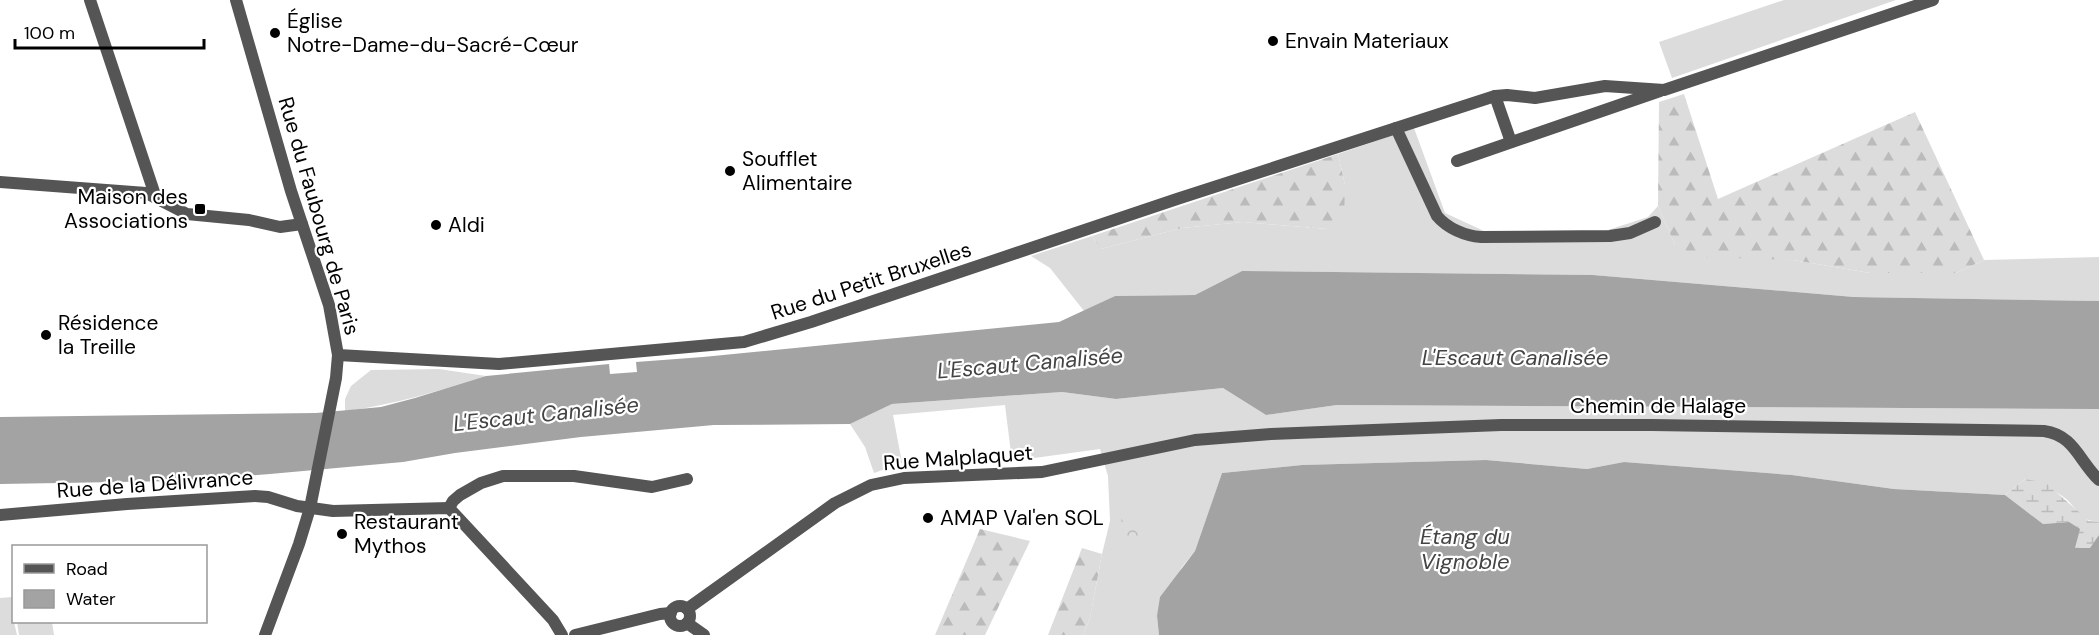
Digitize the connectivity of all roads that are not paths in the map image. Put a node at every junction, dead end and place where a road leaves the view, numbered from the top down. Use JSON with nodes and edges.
{"nodes":[{"id":1,"x":90,"y":0,"type":"edge"},
{"id":2,"x":236,"y":0,"type":"edge"},
{"id":3,"x":1933,"y":0,"type":"edge"},
{"id":4,"x":1664,"y":90,"type":"junction"},
{"id":5,"x":1495,"y":96,"type":"junction"},
{"id":6,"x":1396,"y":128,"type":"junction"},
{"id":7,"x":1511,"y":142,"type":"junction"},
{"id":8,"x":1457,"y":161,"type":"dead end"},
{"id":9,"x":0,"y":182,"type":"edge"},
{"id":10,"x":156,"y":198,"type":"junction"},
{"id":11,"x":1655,"y":222,"type":"dead end"},
{"id":12,"x":302,"y":224,"type":"junction"},
{"id":13,"x":338,"y":355,"type":"junction"},
{"id":14,"x":1195,"y":440,"type":"joint"},
{"id":15,"x":687,"y":479,"type":"dead end"},
{"id":16,"x":2099,"y":480,"type":"edge"},
{"id":17,"x":310,"y":508,"type":"junction"},
{"id":18,"x":449,"y":508,"type":"junction"},
{"id":19,"x":0,"y":515,"type":"edge"},
{"id":20,"x":687,"y":609,"type":"junction"},
{"id":21,"x":671,"y":613,"type":"junction"},
{"id":22,"x":687,"y":622,"type":"junction"},
{"id":23,"x":265,"y":635,"type":"edge"},
{"id":24,"x":562,"y":635,"type":"edge"},
{"id":25,"x":575,"y":635,"type":"edge"},
{"id":26,"x":704,"y":635,"type":"edge"}],
"edges":[{"from":1,"to":10,"type":"street"},
{"from":2,"to":12,"type":"street","name":"Rue du Faubourg de Paris"},
{"from":3,"to":4,"type":"street"},
{"from":4,"to":5,"type":"street","name":"Rue du Petit Bruxelles"},
{"from":4,"to":7,"type":"street"},
{"from":5,"to":6,"type":"street","name":"Rue du Petit Bruxelles"},
{"from":5,"to":7,"type":"street"},
{"from":6,"to":11,"type":"street"},
{"from":6,"to":13,"type":"street","name":"Rue du Petit Bruxelles"},
{"from":7,"to":8,"type":"street"},
{"from":9,"to":10,"type":"street"},
{"from":10,"to":12,"type":"street"},
{"from":12,"to":13,"type":"street","name":"Rue du Faubourg de Paris"},
{"from":13,"to":17,"type":"street","name":"Rue du Faubourg de Paris"},
{"from":14,"to":16,"type":"street","name":"Chemin de Halage"},
{"from":14,"to":20,"type":"street","name":"Rue Malplaquet"},
{"from":15,"to":18,"type":"street"},
{"from":17,"to":18,"type":"street","name":"Rue de la Délivrance"},
{"from":17,"to":19,"type":"street","name":"Rue de la Délivrance"},
{"from":17,"to":23,"type":"street","name":"Rue du Faubourg de Paris"},
{"from":18,"to":24,"type":"street"},
{"from":20,"to":21,"type":"street"},
{"from":20,"to":22,"type":"street"},
{"from":21,"to":22,"type":"street"},
{"from":21,"to":25,"type":"street"},
{"from":22,"to":26,"type":"street"}]}
